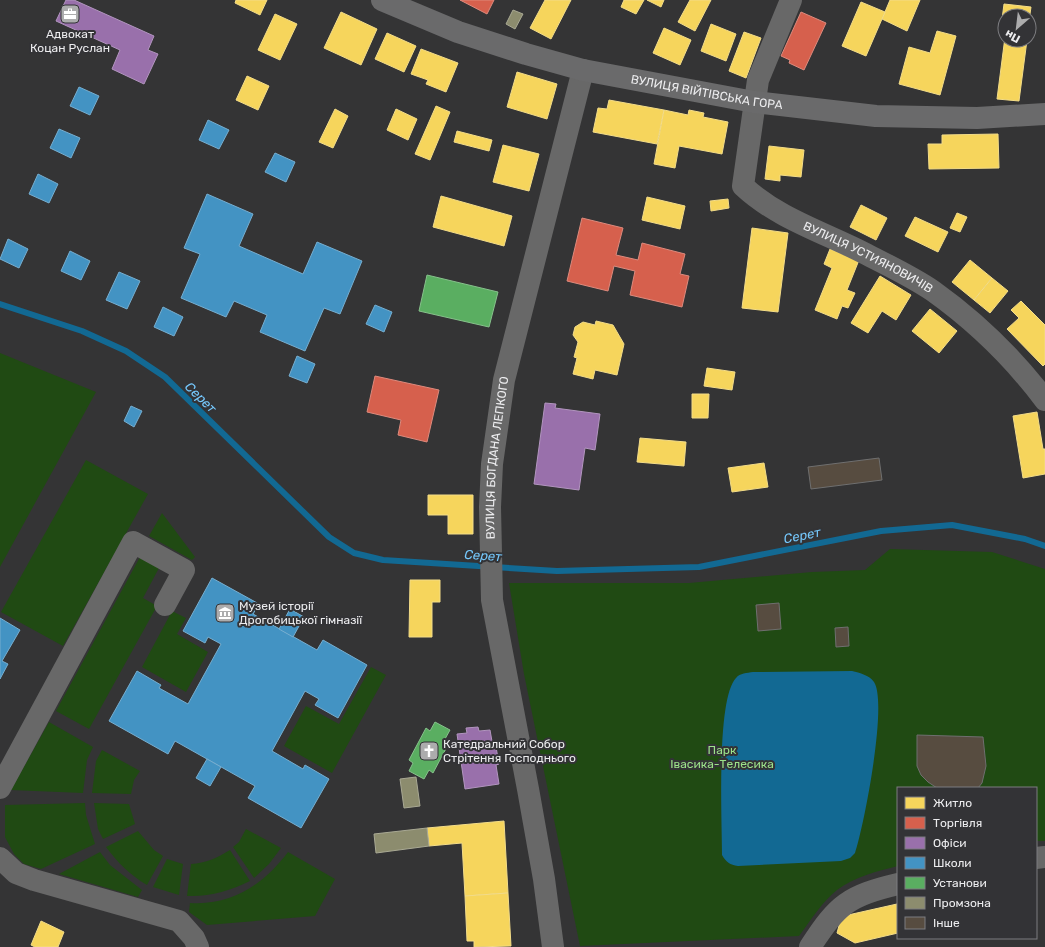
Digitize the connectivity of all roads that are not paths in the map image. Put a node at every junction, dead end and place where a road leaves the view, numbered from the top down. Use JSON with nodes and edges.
{"nodes":[{"id":1,"x":382,"y":0,"type":"edge"},
{"id":2,"x":791,"y":0,"type":"edge"},
{"id":3,"x":583,"y":70,"type":"junction"},
{"id":4,"x":754,"y":102,"type":"junction"},
{"id":5,"x":1045,"y":114,"type":"edge"},
{"id":6,"x":1045,"y":400,"type":"edge"},
{"id":7,"x":165,"y":605,"type":"dead end"},
{"id":8,"x":0,"y":788,"type":"edge"},
{"id":9,"x":0,"y":858,"type":"edge"},
{"id":10,"x":897,"y":884,"type":"edge"},
{"id":11,"x":198,"y":947,"type":"edge"},
{"id":12,"x":553,"y":947,"type":"edge"},
{"id":13,"x":810,"y":947,"type":"edge"}],
"edges":[{"from":1,"to":3,"type":"street","name":"ВУЛИЦЯ ВІЙТІВСЬКА ГОРА"},
{"from":2,"to":4,"type":"street"},
{"from":3,"to":4,"type":"street","name":"ВУЛИЦЯ ВІЙТІВСЬКА ГОРА"},
{"from":3,"to":12,"type":"street","name":"ВУЛИЦЯ БОГДАНА ЛЕПКОГО"},
{"from":4,"to":5,"type":"street","name":"ВУЛИЦЯ ВІЙТІВСЬКА ГОРА"},
{"from":4,"to":6,"type":"street","name":"ВУЛИЦЯ УСТИЯНОВИЧІВ"},
{"from":7,"to":8,"type":"street"},
{"from":9,"to":11,"type":"street"},
{"from":10,"to":13,"type":"street"}]}
